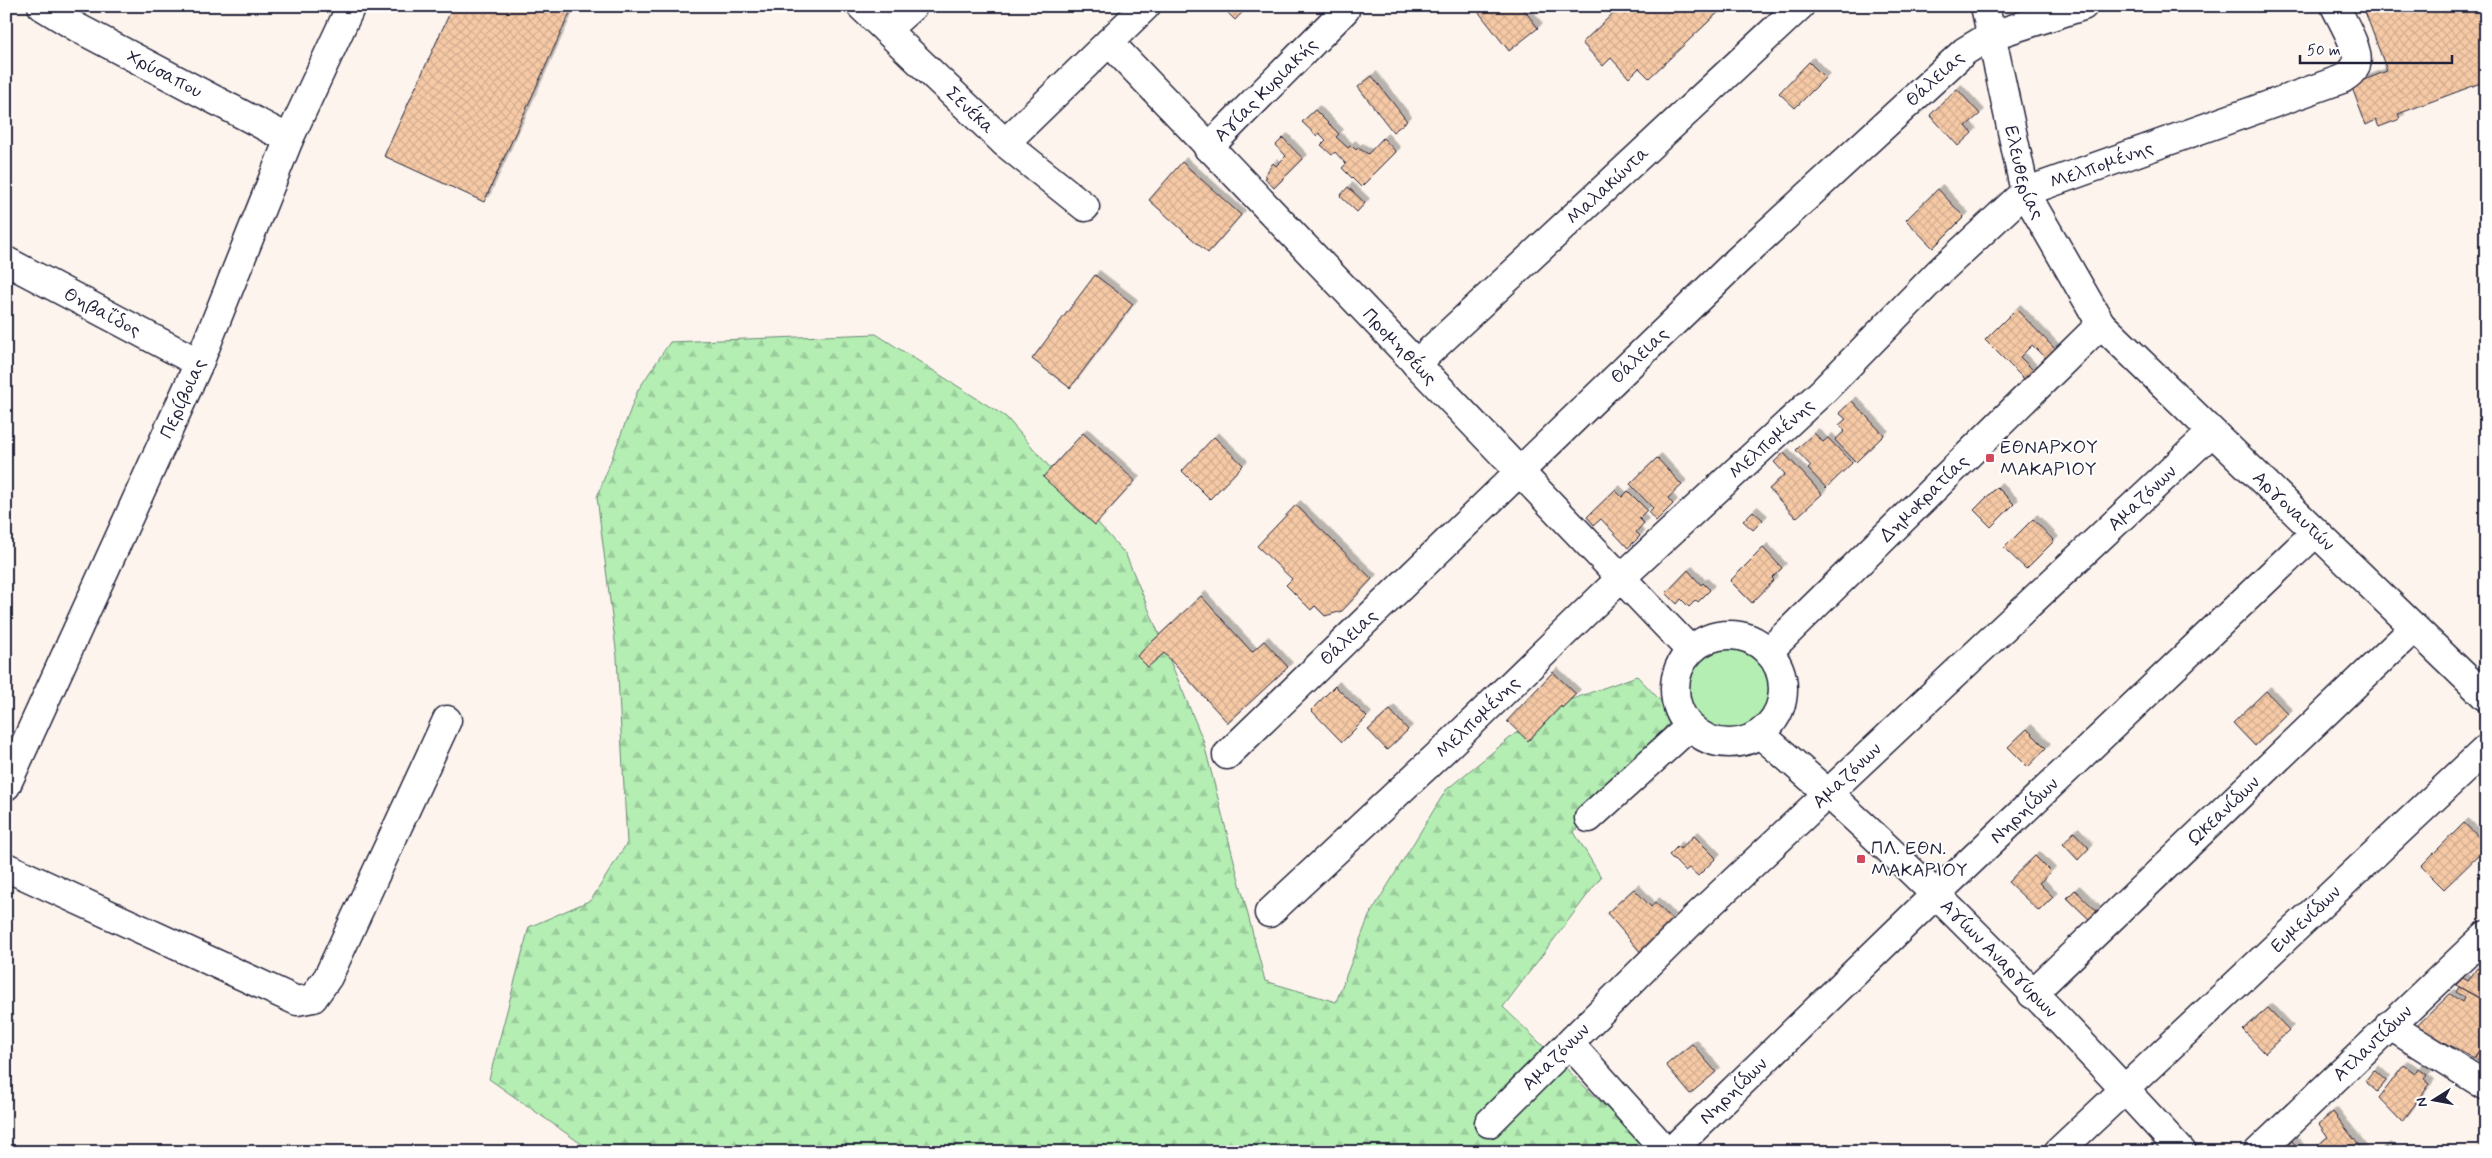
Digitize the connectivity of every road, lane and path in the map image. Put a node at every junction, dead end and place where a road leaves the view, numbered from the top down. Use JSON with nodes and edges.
{"nodes":[{"id":1,"x":42,"y":6,"type":"edge"},
{"id":2,"x":351,"y":6,"type":"edge"},
{"id":3,"x":862,"y":6,"type":"edge"},
{"id":4,"x":913,"y":6,"type":"edge"},
{"id":5,"x":1146,"y":6,"type":"edge"},
{"id":6,"x":1800,"y":6,"type":"edge"},
{"id":7,"x":1985,"y":6,"type":"edge"},
{"id":8,"x":2083,"y":6,"type":"edge"},
{"id":9,"x":2335,"y":6,"type":"edge"},
{"id":10,"x":1345,"y":10,"type":"dead end"},
{"id":11,"x":886,"y":30,"type":"junction"},
{"id":12,"x":1990,"y":36,"type":"junction"},
{"id":13,"x":1109,"y":42,"type":"junction"},
{"id":14,"x":289,"y":139,"type":"junction"},
{"id":15,"x":1005,"y":143,"type":"junction"},
{"id":16,"x":1208,"y":148,"type":"junction"},
{"id":17,"x":2025,"y":192,"type":"junction"},
{"id":18,"x":1086,"y":208,"type":"dead end"},
{"id":19,"x":6,"y":261,"type":"edge"},
{"id":20,"x":2101,"y":324,"type":"junction"},
{"id":21,"x":199,"y":363,"type":"junction"},
{"id":22,"x":1416,"y":364,"type":"junction"},
{"id":23,"x":2211,"y":433,"type":"junction"},
{"id":24,"x":1520,"y":472,"type":"junction"},
{"id":25,"x":2315,"y":534,"type":"junction"},
{"id":26,"x":1621,"y":578,"type":"junction"},
{"id":27,"x":2414,"y":628,"type":"junction"},
{"id":28,"x":1690,"y":650,"type":"junction"},
{"id":29,"x":1768,"y":652,"type":"junction"},
{"id":30,"x":2486,"y":697,"type":"edge"},
{"id":31,"x":447,"y":720,"type":"dead end"},
{"id":32,"x":1690,"y":727,"type":"junction"},
{"id":33,"x":1760,"y":734,"type":"junction"},
{"id":34,"x":2486,"y":749,"type":"edge"},
{"id":35,"x":1227,"y":755,"type":"dead end"},
{"id":36,"x":6,"y":786,"type":"edge"},
{"id":37,"x":1830,"y":793,"type":"junction"},
{"id":38,"x":1589,"y":818,"type":"dead end"},
{"id":39,"x":6,"y":867,"type":"edge"},
{"id":40,"x":1935,"y":895,"type":"junction"},
{"id":41,"x":1269,"y":913,"type":"dead end"},
{"id":42,"x":2486,"y":935,"type":"edge"},
{"id":43,"x":2032,"y":994,"type":"junction"},
{"id":44,"x":2389,"y":1025,"type":"junction"},
{"id":45,"x":1570,"y":1044,"type":"junction"},
{"id":46,"x":2486,"y":1086,"type":"edge"},
{"id":47,"x":2124,"y":1089,"type":"junction"},
{"id":48,"x":1489,"y":1123,"type":"dead end"},
{"id":49,"x":1669,"y":1152,"type":"edge"},
{"id":50,"x":2058,"y":1152,"type":"edge"},
{"id":51,"x":2182,"y":1152,"type":"edge"},
{"id":52,"x":2258,"y":1152,"type":"edge"}],
"edges":[{"from":1,"to":14,"type":"street","name":"Χρύσαπου"},
{"from":2,"to":14,"type":"street","name":"Περίβοιας"},
{"from":3,"to":11,"type":"street","name":"Σενέκα"},
{"from":4,"to":11,"type":"street"},
{"from":5,"to":13,"type":"street"},
{"from":6,"to":22,"type":"street","name":"Μαλακώντα"},
{"from":7,"to":12,"type":"street","name":"Ελευθερίας"},
{"from":8,"to":12,"type":"street","name":"Θάλειας"},
{"from":9,"to":17,"type":"street","name":"Μελπομένης"},
{"from":10,"to":16,"type":"street","name":"Αγίας Κυριακής"},
{"from":11,"to":15,"type":"street","name":"Σενέκα"},
{"from":12,"to":17,"type":"street","name":"Ελευθερίας"},
{"from":12,"to":24,"type":"street","name":"Θάλειας"},
{"from":13,"to":15,"type":"street"},
{"from":13,"to":16,"type":"street","name":"Προμηθέως"},
{"from":14,"to":21,"type":"street","name":"Περίβοιας"},
{"from":15,"to":18,"type":"street","name":"Σενέκα"},
{"from":16,"to":22,"type":"street","name":"Προμηθέως"},
{"from":17,"to":20,"type":"street","name":"Ελευθερίας"},
{"from":17,"to":26,"type":"street","name":"Μελπομένης"},
{"from":19,"to":21,"type":"street","name":"Θηβαΐδος"},
{"from":20,"to":23,"type":"street","name":"Αργοναυτών"},
{"from":20,"to":29,"type":"street","name":"Δημοκρατίας"},
{"from":21,"to":36,"type":"street","name":"Περίβοιας"},
{"from":22,"to":24,"type":"street","name":"Προμηθέως"},
{"from":23,"to":25,"type":"street","name":"Αργοναυτών"},
{"from":23,"to":37,"type":"street","name":"Αμαζόνων"},
{"from":24,"to":26,"type":"street","name":"Προμηθέως"},
{"from":24,"to":35,"type":"street","name":"Θάλειας"},
{"from":25,"to":27,"type":"street","name":"Αργοναυτών"},
{"from":25,"to":40,"type":"street","name":"Νηρηίδων"},
{"from":26,"to":28,"type":"street","name":"Προμηθέως"},
{"from":26,"to":41,"type":"street","name":"Μελπομένης"},
{"from":27,"to":30,"type":"street","name":"Αργοναυτών"},
{"from":27,"to":43,"type":"street","name":"Ωκεανίδων"},
{"from":28,"to":29,"type":"street"},
{"from":28,"to":32,"type":"street"},
{"from":29,"to":33,"type":"street"},
{"from":31,"to":39,"type":"street"},
{"from":32,"to":33,"type":"street"},
{"from":32,"to":38,"type":"street"},
{"from":33,"to":37,"type":"street","name":"Αγίων Αναργύρων"},
{"from":34,"to":47,"type":"street","name":"Ευμενίδων"},
{"from":37,"to":40,"type":"street","name":"Αγίων Αναργύρων"},
{"from":37,"to":45,"type":"street","name":"Αμαζόνων"},
{"from":40,"to":43,"type":"street","name":"Αγίων Αναργύρων"},
{"from":40,"to":49,"type":"street","name":"Νηρηίδων"},
{"from":42,"to":44,"type":"street","name":"Ατλαντίδων"},
{"from":43,"to":47,"type":"street","name":"Αγίων Αναργύρων"},
{"from":44,"to":46,"type":"street"},
{"from":44,"to":52,"type":"street","name":"Ατλαντίδων"},
{"from":45,"to":48,"type":"street","name":"Αμαζόνων"},
{"from":45,"to":49,"type":"street"},
{"from":47,"to":50,"type":"street","name":"Ευμενίδων"},
{"from":47,"to":51,"type":"street","name":"Αγίων Αναργύρων"}]}
